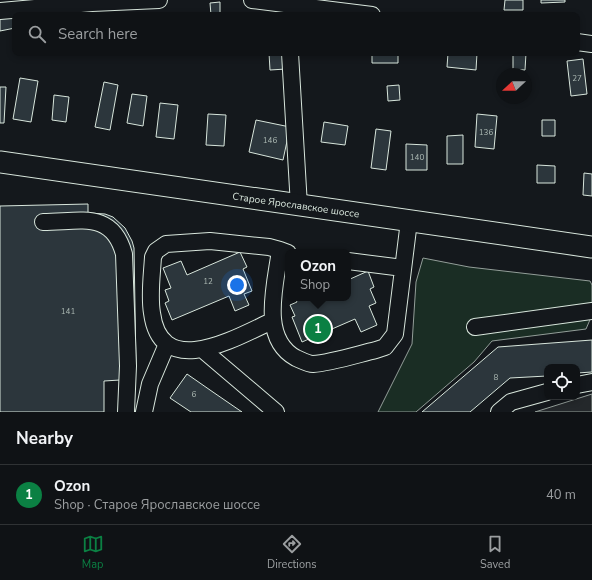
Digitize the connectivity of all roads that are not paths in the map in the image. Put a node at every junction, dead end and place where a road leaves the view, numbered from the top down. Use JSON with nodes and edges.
{"nodes":[{"id":1,"x":159,"y":0,"type":"edge"},
{"id":2,"x":252,"y":0,"type":"edge"},
{"id":3,"x":287,"y":6,"type":"edge"},
{"id":4,"x":0,"y":11,"type":"edge"},
{"id":5,"x":344,"y":12,"type":"edge"},
{"id":6,"x":580,"y":42,"type":"edge"},
{"id":7,"x":592,"y":44,"type":"edge"},
{"id":8,"x":290,"y":56,"type":"edge"},
{"id":9,"x":0,"y":162,"type":"edge"},
{"id":10,"x":299,"y":206,"type":"junction"},
{"id":11,"x":409,"y":221,"type":"junction"},
{"id":12,"x":43,"y":222,"type":"dead end"},
{"id":13,"x":592,"y":247,"type":"edge"},
{"id":14,"x":284,"y":251,"type":"edge"},
{"id":15,"x":351,"y":261,"type":"edge"},
{"id":16,"x":403,"y":268,"type":"junction"},
{"id":17,"x":592,"y":311,"type":"edge"},
{"id":18,"x":272,"y":321,"type":"junction"},
{"id":19,"x":475,"y":327,"type":"dead end"},
{"id":20,"x":168,"y":344,"type":"junction"},
{"id":21,"x":203,"y":350,"type":"junction"},
{"id":22,"x":592,"y":382,"type":"edge"},
{"id":23,"x":580,"y":384,"type":"edge"},
{"id":24,"x":544,"y":393,"type":"edge"},
{"id":25,"x":126,"y":412,"type":"edge"},
{"id":26,"x":144,"y":412,"type":"edge"},
{"id":27,"x":276,"y":412,"type":"edge"},
{"id":28,"x":500,"y":412,"type":"edge"}],
"edges":[{"from":1,"to":4,"type":"street"},
{"from":2,"to":3,"type":"street"},
{"from":3,"to":5,"type":"street"},
{"from":6,"to":7,"type":"street"},
{"from":8,"to":10,"type":"street"},
{"from":9,"to":10,"type":"main road","name":"Старое Ярославское шоссе"},
{"from":10,"to":11,"type":"main road","name":"Старое Ярославское шоссе"},
{"from":11,"to":13,"type":"main road","name":"Старое Ярославское шоссе"},
{"from":11,"to":16,"type":"street"},
{"from":12,"to":25,"type":"street"},
{"from":14,"to":18,"type":"street"},
{"from":14,"to":20,"type":"street"},
{"from":15,"to":16,"type":"street"},
{"from":16,"to":18,"type":"street"},
{"from":17,"to":19,"type":"street"},
{"from":18,"to":21,"type":"street"},
{"from":20,"to":21,"type":"street"},
{"from":20,"to":26,"type":"street"},
{"from":21,"to":27,"type":"street"},
{"from":22,"to":23,"type":"street"},
{"from":24,"to":28,"type":"street"}]}
